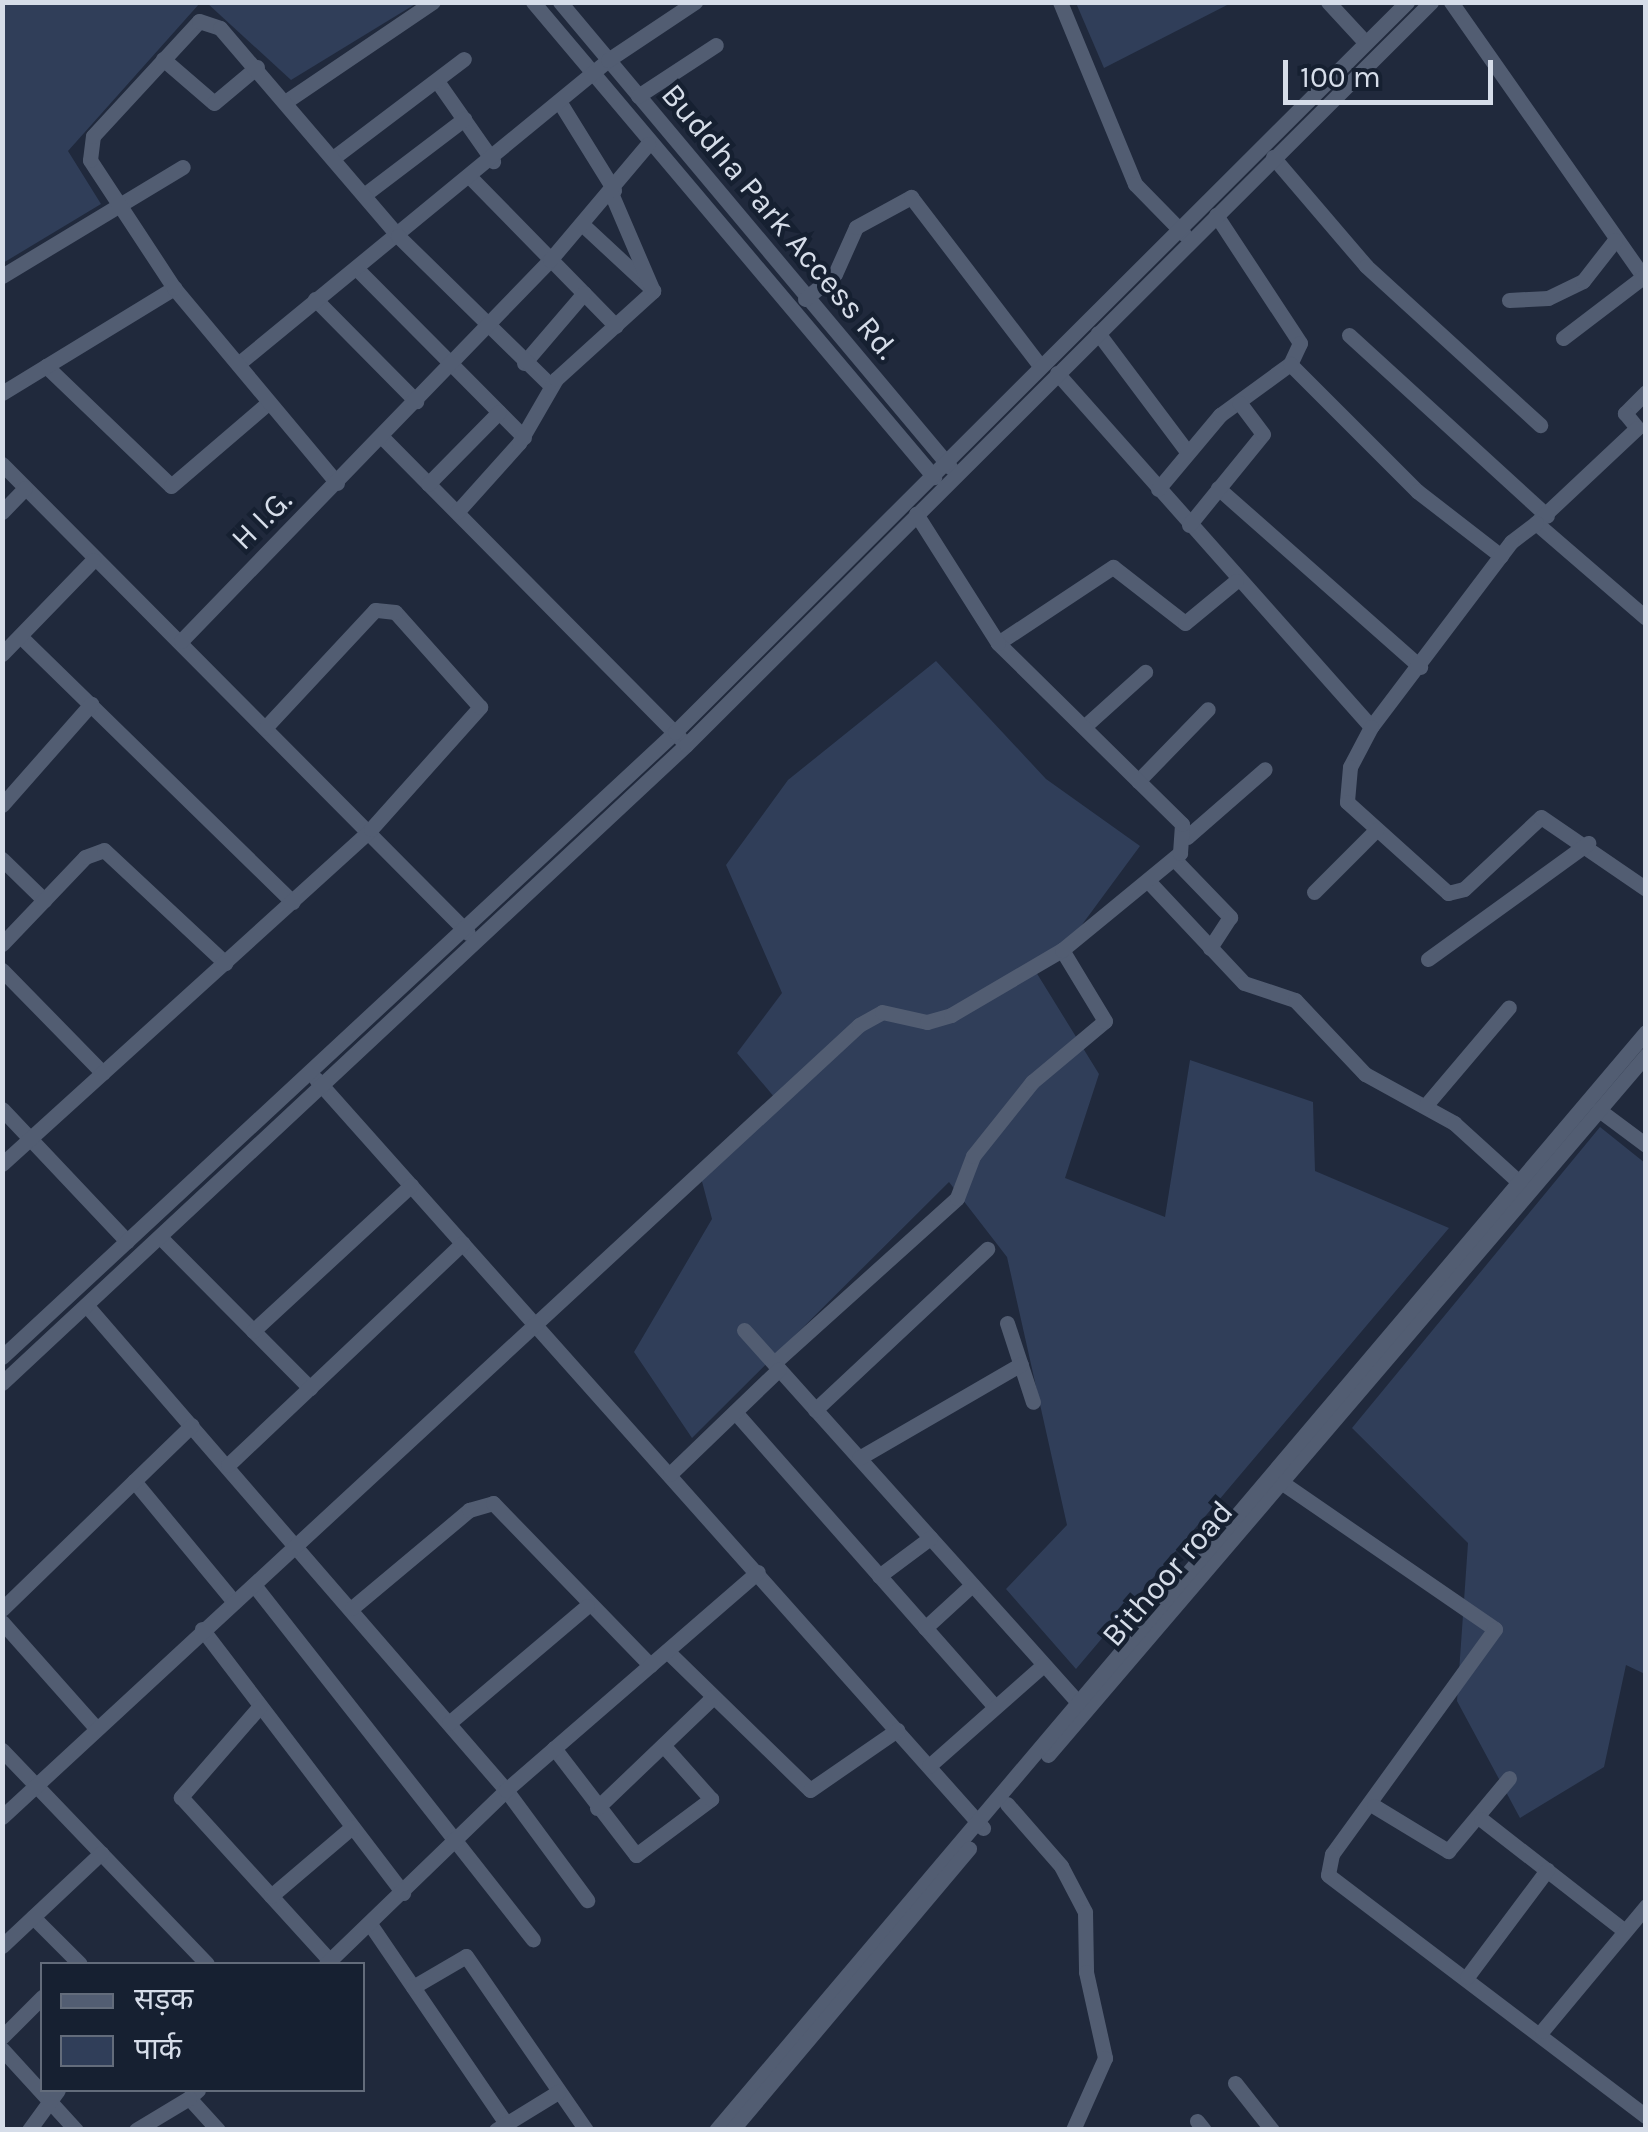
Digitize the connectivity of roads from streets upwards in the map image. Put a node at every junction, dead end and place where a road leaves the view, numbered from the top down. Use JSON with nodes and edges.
{"nodes":[{"id":1,"x":433,"y":2,"type":"edge"},
{"id":2,"x":533,"y":2,"type":"edge"},
{"id":3,"x":560,"y":2,"type":"edge"},
{"id":4,"x":695,"y":2,"type":"edge"},
{"id":5,"x":1060,"y":2,"type":"edge"},
{"id":6,"x":1328,"y":2,"type":"edge"},
{"id":7,"x":1431,"y":2,"type":"edge"},
{"id":8,"x":1451,"y":2,"type":"edge"},
{"id":9,"x":1405,"y":3,"type":"edge"},
{"id":10,"x":1365,"y":42,"type":"junction"},
{"id":11,"x":716,"y":45,"type":"dead end"},
{"id":12,"x":163,"y":59,"type":"junction"},
{"id":13,"x":464,"y":59,"type":"dead end"},
{"id":14,"x":608,"y":60,"type":"junction"},
{"id":15,"x":257,"y":67,"type":"junction"},
{"id":16,"x":594,"y":74,"type":"junction"},
{"id":17,"x":438,"y":81,"type":"junction"},
{"id":18,"x":638,"y":96,"type":"junction"},
{"id":19,"x":288,"y":100,"type":"junction"},
{"id":20,"x":562,"y":106,"type":"junction"},
{"id":21,"x":464,"y":119,"type":"junction"},
{"id":22,"x":648,"y":144,"type":"junction"},
{"id":23,"x":337,"y":155,"type":"junction"},
{"id":24,"x":1274,"y":157,"type":"junction"},
{"id":25,"x":493,"y":161,"type":"junction"},
{"id":26,"x":183,"y":167,"type":"dead end"},
{"id":27,"x":471,"y":178,"type":"junction"},
{"id":28,"x":612,"y":192,"type":"junction"},
{"id":29,"x":364,"y":195,"type":"junction"},
{"id":30,"x":120,"y":206,"type":"junction"},
{"id":31,"x":1216,"y":215,"type":"junction"},
{"id":32,"x":582,"y":225,"type":"junction"},
{"id":33,"x":1178,"y":227,"type":"junction"},
{"id":34,"x":398,"y":236,"type":"junction"},
{"id":35,"x":1190,"y":240,"type":"junction"},
{"id":36,"x":1614,"y":240,"type":"junction"},
{"id":37,"x":550,"y":260,"type":"junction"},
{"id":38,"x":357,"y":269,"type":"junction"},
{"id":39,"x":2,"y":276,"type":"edge"},
{"id":40,"x":1644,"y":279,"type":"edge"},
{"id":41,"x":174,"y":288,"type":"junction"},
{"id":42,"x":653,"y":291,"type":"junction"},
{"id":43,"x":584,"y":293,"type":"junction"},
{"id":44,"x":315,"y":299,"type":"junction"},
{"id":45,"x":805,"y":299,"type":"junction"},
{"id":46,"x":1509,"y":300,"type":"dead end"},
{"id":47,"x":485,"y":326,"type":"junction"},
{"id":48,"x":616,"y":326,"type":"junction"},
{"id":49,"x":1098,"y":333,"type":"junction"},
{"id":50,"x":1350,"y":335,"type":"dead end"},
{"id":51,"x":1563,"y":338,"type":"dead end"},
{"id":52,"x":524,"y":363,"type":"junction"},
{"id":53,"x":238,"y":364,"type":"junction"},
{"id":54,"x":452,"y":364,"type":"junction"},
{"id":55,"x":1290,"y":364,"type":"junction"},
{"id":56,"x":46,"y":366,"type":"junction"},
{"id":57,"x":1040,"y":366,"type":"junction"},
{"id":58,"x":1058,"y":373,"type":"junction"},
{"id":59,"x":551,"y":386,"type":"junction"},
{"id":60,"x":1646,"y":392,"type":"edge"},
{"id":61,"x":2,"y":393,"type":"edge"},
{"id":62,"x":416,"y":401,"type":"junction"},
{"id":63,"x":269,"y":402,"type":"junction"},
{"id":64,"x":1240,"y":403,"type":"junction"},
{"id":65,"x":499,"y":412,"type":"junction"},
{"id":66,"x":1540,"y":425,"type":"dead end"},
{"id":67,"x":382,"y":437,"type":"junction"},
{"id":68,"x":524,"y":437,"type":"junction"},
{"id":69,"x":1186,"y":450,"type":"junction"},
{"id":70,"x":943,"y":459,"type":"junction"},
{"id":71,"x":2,"y":464,"type":"edge"},
{"id":72,"x":930,"y":472,"type":"junction"},
{"id":73,"x":957,"y":474,"type":"junction"},
{"id":74,"x":337,"y":483,"type":"junction"},
{"id":75,"x":428,"y":484,"type":"junction"},
{"id":76,"x":26,"y":488,"type":"junction"},
{"id":77,"x":943,"y":488,"type":"junction"},
{"id":78,"x":1218,"y":488,"type":"junction"},
{"id":79,"x":1158,"y":489,"type":"junction"},
{"id":80,"x":2,"y":512,"type":"edge"},
{"id":81,"x":456,"y":512,"type":"junction"},
{"id":82,"x":916,"y":514,"type":"junction"},
{"id":83,"x":1541,"y":520,"type":"junction"},
{"id":84,"x":1189,"y":526,"type":"junction"},
{"id":85,"x":1501,"y":556,"type":"junction"},
{"id":86,"x":94,"y":560,"type":"junction"},
{"id":87,"x":1236,"y":581,"type":"junction"},
{"id":88,"x":1646,"y":618,"type":"edge"},
{"id":89,"x":20,"y":636,"type":"junction"},
{"id":90,"x":181,"y":641,"type":"junction"},
{"id":91,"x":998,"y":643,"type":"junction"},
{"id":92,"x":2,"y":654,"type":"edge"},
{"id":93,"x":1420,"y":667,"type":"junction"},
{"id":94,"x":1144,"y":672,"type":"dead end"},
{"id":95,"x":91,"y":704,"type":"junction"},
{"id":96,"x":1208,"y":709,"type":"dead end"},
{"id":97,"x":1085,"y":726,"type":"junction"},
{"id":98,"x":1371,"y":727,"type":"junction"},
{"id":99,"x":266,"y":728,"type":"junction"},
{"id":100,"x":680,"y":738,"type":"junction"},
{"id":101,"x":1265,"y":768,"type":"dead end"},
{"id":102,"x":1138,"y":781,"type":"junction"},
{"id":103,"x":2,"y":805,"type":"edge"},
{"id":104,"x":371,"y":829,"type":"junction"},
{"id":105,"x":1376,"y":830,"type":"junction"},
{"id":106,"x":1187,"y":837,"type":"junction"},
{"id":107,"x":1588,"y":843,"type":"junction"},
{"id":108,"x":2,"y":859,"type":"edge"},
{"id":109,"x":1174,"y":859,"type":"junction"},
{"id":110,"x":1150,"y":883,"type":"junction"},
{"id":111,"x":1646,"y":888,"type":"edge"},
{"id":112,"x":1314,"y":892,"type":"dead end"},
{"id":113,"x":44,"y":900,"type":"junction"},
{"id":114,"x":292,"y":902,"type":"junction"},
{"id":115,"x":464,"y":928,"type":"junction"},
{"id":116,"x":2,"y":944,"type":"edge"},
{"id":117,"x":475,"y":945,"type":"junction"},
{"id":118,"x":1210,"y":948,"type":"junction"},
{"id":119,"x":1062,"y":950,"type":"junction"},
{"id":120,"x":1428,"y":959,"type":"dead end"},
{"id":121,"x":225,"y":963,"type":"junction"},
{"id":122,"x":2,"y":970,"type":"edge"},
{"id":123,"x":1509,"y":1007,"type":"dead end"},
{"id":124,"x":1646,"y":1032,"type":"edge"},
{"id":125,"x":1646,"y":1054,"type":"edge"},
{"id":126,"x":103,"y":1073,"type":"junction"},
{"id":127,"x":310,"y":1073,"type":"junction"},
{"id":128,"x":322,"y":1086,"type":"junction"},
{"id":129,"x":1426,"y":1106,"type":"junction"},
{"id":130,"x":2,"y":1109,"type":"edge"},
{"id":131,"x":1599,"y":1110,"type":"junction"},
{"id":132,"x":31,"y":1139,"type":"junction"},
{"id":133,"x":1646,"y":1145,"type":"edge"},
{"id":134,"x":2,"y":1164,"type":"edge"},
{"id":135,"x":1520,"y":1182,"type":"junction"},
{"id":136,"x":411,"y":1185,"type":"junction"},
{"id":137,"x":160,"y":1237,"type":"junction"},
{"id":138,"x":127,"y":1242,"type":"junction"},
{"id":139,"x":463,"y":1243,"type":"junction"},
{"id":140,"x":987,"y":1249,"type":"dead end"},
{"id":141,"x":87,"y":1306,"type":"junction"},
{"id":142,"x":1007,"y":1324,"type":"dead end"},
{"id":143,"x":536,"y":1325,"type":"junction"},
{"id":144,"x":744,"y":1330,"type":"dead end"},
{"id":145,"x":253,"y":1331,"type":"junction"},
{"id":146,"x":2,"y":1357,"type":"edge"},
{"id":147,"x":1021,"y":1364,"type":"junction"},
{"id":148,"x":777,"y":1366,"type":"junction"},
{"id":149,"x":2,"y":1383,"type":"edge"},
{"id":150,"x":310,"y":1388,"type":"junction"},
{"id":151,"x":1033,"y":1402,"type":"dead end"},
{"id":152,"x":816,"y":1410,"type":"junction"},
{"id":153,"x":735,"y":1412,"type":"junction"},
{"id":154,"x":192,"y":1425,"type":"junction"},
{"id":155,"x":858,"y":1458,"type":"junction"},
{"id":156,"x":228,"y":1465,"type":"junction"},
{"id":157,"x":670,"y":1474,"type":"junction"},
{"id":158,"x":134,"y":1481,"type":"junction"},
{"id":159,"x":1284,"y":1484,"type":"junction"},
{"id":160,"x":930,"y":1538,"type":"junction"},
{"id":161,"x":300,"y":1546,"type":"junction"},
{"id":162,"x":758,"y":1572,"type":"junction"},
{"id":163,"x":878,"y":1576,"type":"junction"},
{"id":164,"x":254,"y":1585,"type":"junction"},
{"id":165,"x":972,"y":1586,"type":"junction"},
{"id":166,"x":234,"y":1602,"type":"junction"},
{"id":167,"x":586,"y":1606,"type":"junction"},
{"id":168,"x":352,"y":1608,"type":"junction"},
{"id":169,"x":2,"y":1609,"type":"edge"},
{"id":170,"x":2,"y":1622,"type":"edge"},
{"id":171,"x":925,"y":1628,"type":"junction"},
{"id":172,"x":202,"y":1629,"type":"junction"},
{"id":173,"x":667,"y":1651,"type":"junction"},
{"id":174,"x":650,"y":1665,"type":"junction"},
{"id":175,"x":1043,"y":1665,"type":"junction"},
{"id":176,"x":713,"y":1697,"type":"junction"},
{"id":177,"x":1078,"y":1702,"type":"junction"},
{"id":178,"x":260,"y":1706,"type":"junction"},
{"id":179,"x":995,"y":1707,"type":"junction"},
{"id":180,"x":450,"y":1723,"type":"junction"},
{"id":181,"x":96,"y":1728,"type":"junction"},
{"id":182,"x":898,"y":1730,"type":"junction"},
{"id":183,"x":663,"y":1745,"type":"junction"},
{"id":184,"x":554,"y":1748,"type":"junction"},
{"id":185,"x":2,"y":1750,"type":"edge"},
{"id":186,"x":929,"y":1766,"type":"junction"},
{"id":187,"x":1509,"y":1778,"type":"dead end"},
{"id":188,"x":37,"y":1786,"type":"junction"},
{"id":189,"x":506,"y":1790,"type":"junction"},
{"id":190,"x":1008,"y":1804,"type":"junction"},
{"id":191,"x":1374,"y":1806,"type":"junction"},
{"id":192,"x":597,"y":1808,"type":"junction"},
{"id":193,"x":2,"y":1817,"type":"edge"},
{"id":194,"x":1481,"y":1819,"type":"junction"},
{"id":195,"x":352,"y":1826,"type":"junction"},
{"id":196,"x":982,"y":1827,"type":"junction"},
{"id":197,"x":459,"y":1841,"type":"junction"},
{"id":198,"x":101,"y":1853,"type":"junction"},
{"id":199,"x":1547,"y":1870,"type":"junction"},
{"id":200,"x":403,"y":1893,"type":"junction"},
{"id":201,"x":270,"y":1896,"type":"junction"},
{"id":202,"x":586,"y":1900,"type":"dead end"},
{"id":203,"x":1646,"y":1906,"type":"edge"},
{"id":204,"x":33,"y":1917,"type":"junction"},
{"id":205,"x":370,"y":1924,"type":"junction"},
{"id":206,"x":1625,"y":1930,"type":"junction"},
{"id":207,"x":534,"y":1939,"type":"dead end"},
{"id":208,"x":2,"y":1946,"type":"edge"},
{"id":209,"x":197,"y":1961,"type":"edge"},
{"id":210,"x":75,"y":1962,"type":"edge"},
{"id":211,"x":328,"y":1962,"type":"edge"},
{"id":212,"x":1467,"y":1978,"type":"junction"},
{"id":213,"x":414,"y":1987,"type":"junction"},
{"id":214,"x":40,"y":1999,"type":"edge"},
{"id":215,"x":1542,"y":2031,"type":"junction"},
{"id":216,"x":2,"y":2037,"type":"edge"},
{"id":217,"x":2,"y":2049,"type":"edge"},
{"id":218,"x":40,"y":2082,"type":"edge"},
{"id":219,"x":1236,"y":2083,"type":"dead end"},
{"id":220,"x":558,"y":2092,"type":"junction"},
{"id":221,"x":54,"y":2094,"type":"edge"},
{"id":222,"x":194,"y":2094,"type":"edge"},
{"id":223,"x":1646,"y":2116,"type":"edge"},
{"id":224,"x":501,"y":2126,"type":"edge"},
{"id":225,"x":742,"y":2126,"type":"edge"},
{"id":226,"x":28,"y":2130,"type":"edge"},
{"id":227,"x":76,"y":2130,"type":"edge"},
{"id":228,"x":136,"y":2130,"type":"edge"},
{"id":229,"x":218,"y":2130,"type":"edge"},
{"id":230,"x":586,"y":2130,"type":"edge"},
{"id":231,"x":716,"y":2130,"type":"edge"},
{"id":232,"x":1073,"y":2130,"type":"edge"},
{"id":233,"x":1272,"y":2130,"type":"edge"}],
"edges":[{"from":1,"to":19,"type":"street"},
{"from":2,"to":16,"type":"street","name":"Buddha Park Access Rd."},
{"from":3,"to":14,"type":"street","name":"Buddha Park Access Rd."},
{"from":4,"to":14,"type":"street"},
{"from":5,"to":33,"type":"street"},
{"from":6,"to":10,"type":"street"},
{"from":7,"to":24,"type":"street"},
{"from":8,"to":36,"type":"street"},
{"from":9,"to":10,"type":"street"},
{"from":10,"to":33,"type":"street"},
{"from":11,"to":18,"type":"street"},
{"from":12,"to":15,"type":"street"},
{"from":12,"to":15,"type":"street"},
{"from":12,"to":30,"type":"street"},
{"from":13,"to":17,"type":"street"},
{"from":14,"to":16,"type":"street"},
{"from":14,"to":18,"type":"street","name":"Buddha Park Access Rd."},
{"from":15,"to":19,"type":"street"},
{"from":16,"to":20,"type":"street"},
{"from":16,"to":22,"type":"street","name":"Buddha Park Access Rd."},
{"from":17,"to":21,"type":"street"},
{"from":17,"to":23,"type":"street"},
{"from":18,"to":45,"type":"street","name":"Buddha Park Access Rd."},
{"from":19,"to":23,"type":"street"},
{"from":20,"to":25,"type":"street"},
{"from":20,"to":28,"type":"street"},
{"from":21,"to":25,"type":"street"},
{"from":21,"to":29,"type":"street"},
{"from":22,"to":28,"type":"street","name":"H I.G."},
{"from":22,"to":72,"type":"street","name":"Buddha Park Access Rd."},
{"from":23,"to":29,"type":"street"},
{"from":24,"to":31,"type":"street"},
{"from":24,"to":66,"type":"street"},
{"from":25,"to":27,"type":"street"},
{"from":26,"to":30,"type":"street"},
{"from":27,"to":34,"type":"street"},
{"from":27,"to":37,"type":"street"},
{"from":28,"to":32,"type":"street","name":"H I.G."},
{"from":28,"to":42,"type":"street"},
{"from":29,"to":34,"type":"street"},
{"from":30,"to":39,"type":"street"},
{"from":30,"to":41,"type":"street"},
{"from":31,"to":35,"type":"street"},
{"from":31,"to":55,"type":"street"},
{"from":32,"to":37,"type":"street","name":"H I.G."},
{"from":32,"to":42,"type":"street"},
{"from":33,"to":35,"type":"street"},
{"from":33,"to":57,"type":"street"},
{"from":34,"to":38,"type":"street"},
{"from":34,"to":47,"type":"street"},
{"from":35,"to":49,"type":"street"},
{"from":36,"to":40,"type":"street"},
{"from":36,"to":46,"type":"street"},
{"from":37,"to":43,"type":"street"},
{"from":37,"to":47,"type":"street","name":"H I.G."},
{"from":38,"to":44,"type":"street"},
{"from":38,"to":54,"type":"street"},
{"from":40,"to":51,"type":"street"},
{"from":41,"to":53,"type":"street"},
{"from":41,"to":56,"type":"street"},
{"from":42,"to":48,"type":"street"},
{"from":43,"to":48,"type":"street"},
{"from":43,"to":52,"type":"street"},
{"from":44,"to":53,"type":"street"},
{"from":44,"to":62,"type":"street"},
{"from":45,"to":57,"type":"street"},
{"from":45,"to":70,"type":"street","name":"Buddha Park Access Rd."},
{"from":47,"to":52,"type":"street"},
{"from":47,"to":54,"type":"street","name":"H I.G."},
{"from":48,"to":59,"type":"street"},
{"from":49,"to":58,"type":"street"},
{"from":49,"to":69,"type":"street"},
{"from":50,"to":83,"type":"street"},
{"from":52,"to":59,"type":"street"},
{"from":53,"to":63,"type":"street"},
{"from":54,"to":62,"type":"street","name":"H I.G."},
{"from":54,"to":65,"type":"street"},
{"from":55,"to":64,"type":"street"},
{"from":55,"to":85,"type":"street"},
{"from":56,"to":61,"type":"street"},
{"from":56,"to":63,"type":"street"},
{"from":57,"to":70,"type":"street"},
{"from":58,"to":73,"type":"street"},
{"from":58,"to":79,"type":"street"},
{"from":59,"to":68,"type":"street"},
{"from":60,"to":83,"type":"street"},
{"from":62,"to":67,"type":"street","name":"H I.G."},
{"from":63,"to":74,"type":"street"},
{"from":64,"to":69,"type":"street"},
{"from":64,"to":78,"type":"street"},
{"from":65,"to":68,"type":"street"},
{"from":65,"to":75,"type":"street"},
{"from":67,"to":74,"type":"street","name":"H I.G."},
{"from":67,"to":75,"type":"street"},
{"from":68,"to":81,"type":"street"},
{"from":69,"to":79,"type":"street"},
{"from":70,"to":72,"type":"street"},
{"from":70,"to":73,"type":"street","name":"Buddha Park Access Rd."},
{"from":71,"to":76,"type":"street"},
{"from":72,"to":77,"type":"street","name":"Buddha Park Access Rd."},
{"from":72,"to":100,"type":"street"},
{"from":73,"to":77,"type":"street"},
{"from":74,"to":90,"type":"street","name":"H I.G."},
{"from":75,"to":81,"type":"street"},
{"from":76,"to":80,"type":"street"},
{"from":76,"to":86,"type":"street"},
{"from":77,"to":82,"type":"street"},
{"from":78,"to":84,"type":"street"},
{"from":78,"to":93,"type":"street"},
{"from":79,"to":84,"type":"street"},
{"from":81,"to":100,"type":"street"},
{"from":82,"to":91,"type":"street"},
{"from":82,"to":100,"type":"street"},
{"from":83,"to":85,"type":"street"},
{"from":83,"to":88,"type":"street"},
{"from":84,"to":87,"type":"street"},
{"from":85,"to":93,"type":"street"},
{"from":86,"to":89,"type":"street"},
{"from":86,"to":90,"type":"street"},
{"from":87,"to":91,"type":"street"},
{"from":87,"to":98,"type":"street"},
{"from":89,"to":92,"type":"street"},
{"from":89,"to":95,"type":"street"},
{"from":90,"to":99,"type":"street"},
{"from":91,"to":97,"type":"street"},
{"from":93,"to":98,"type":"street"},
{"from":94,"to":97,"type":"street"},
{"from":95,"to":103,"type":"street"},
{"from":95,"to":114,"type":"street"},
{"from":96,"to":102,"type":"street"},
{"from":97,"to":102,"type":"street"},
{"from":98,"to":105,"type":"street"},
{"from":99,"to":104,"type":"street"},
{"from":99,"to":104,"type":"street"},
{"from":100,"to":115,"type":"street"},
{"from":100,"to":117,"type":"street"},
{"from":101,"to":106,"type":"street"},
{"from":102,"to":106,"type":"street"},
{"from":104,"to":114,"type":"street"},
{"from":104,"to":115,"type":"street"},
{"from":105,"to":107,"type":"street"},
{"from":105,"to":112,"type":"street"},
{"from":106,"to":109,"type":"street"},
{"from":107,"to":111,"type":"street"},
{"from":107,"to":120,"type":"street"},
{"from":108,"to":113,"type":"street"},
{"from":109,"to":110,"type":"street"},
{"from":109,"to":118,"type":"street"},
{"from":110,"to":118,"type":"street"},
{"from":110,"to":119,"type":"street"},
{"from":113,"to":116,"type":"street"},
{"from":113,"to":121,"type":"street"},
{"from":114,"to":121,"type":"street"},
{"from":115,"to":117,"type":"street"},
{"from":115,"to":127,"type":"street"},
{"from":117,"to":128,"type":"street"},
{"from":118,"to":129,"type":"street"},
{"from":119,"to":143,"type":"street"},
{"from":119,"to":148,"type":"street"},
{"from":121,"to":126,"type":"street"},
{"from":122,"to":126,"type":"street"},
{"from":123,"to":129,"type":"street"},
{"from":124,"to":135,"type":"street"},
{"from":125,"to":131,"type":"street","name":"Bithoor road"},
{"from":126,"to":132,"type":"street"},
{"from":127,"to":128,"type":"street"},
{"from":127,"to":138,"type":"street"},
{"from":128,"to":136,"type":"street"},
{"from":128,"to":137,"type":"street"},
{"from":129,"to":135,"type":"street"},
{"from":130,"to":132,"type":"street"},
{"from":131,"to":133,"type":"street"},
{"from":131,"to":159,"type":"street","name":"Bithoor road"},
{"from":132,"to":134,"type":"street"},
{"from":132,"to":138,"type":"street"},
{"from":135,"to":177,"type":"street"},
{"from":136,"to":139,"type":"street"},
{"from":136,"to":145,"type":"street"},
{"from":137,"to":141,"type":"street"},
{"from":137,"to":145,"type":"street"},
{"from":138,"to":146,"type":"street"},
{"from":139,"to":143,"type":"street"},
{"from":139,"to":150,"type":"street"},
{"from":140,"to":152,"type":"street"},
{"from":141,"to":149,"type":"street"},
{"from":141,"to":154,"type":"street"},
{"from":142,"to":147,"type":"street"},
{"from":143,"to":157,"type":"street"},
{"from":143,"to":161,"type":"street"},
{"from":144,"to":148,"type":"street"},
{"from":145,"to":150,"type":"street"},
{"from":147,"to":151,"type":"street"},
{"from":147,"to":155,"type":"street"},
{"from":148,"to":152,"type":"street"},
{"from":148,"to":153,"type":"street"},
{"from":150,"to":156,"type":"street"},
{"from":152,"to":155,"type":"street"},
{"from":153,"to":157,"type":"street"},
{"from":153,"to":163,"type":"street"},
{"from":154,"to":156,"type":"street"},
{"from":154,"to":158,"type":"street"},
{"from":155,"to":160,"type":"street"},
{"from":156,"to":161,"type":"street"},
{"from":157,"to":162,"type":"street"},
{"from":158,"to":166,"type":"street"},
{"from":158,"to":169,"type":"street"},
{"from":159,"to":190,"type":"street","name":"Bithoor road"},
{"from":159,"to":191,"type":"street"},
{"from":160,"to":163,"type":"street"},
{"from":160,"to":165,"type":"street"},
{"from":161,"to":164,"type":"street"},
{"from":161,"to":168,"type":"street"},
{"from":162,"to":173,"type":"street"},
{"from":162,"to":182,"type":"street"},
{"from":163,"to":171,"type":"street"},
{"from":164,"to":166,"type":"street"},
{"from":164,"to":197,"type":"street"},
{"from":165,"to":171,"type":"street"},
{"from":165,"to":175,"type":"street"},
{"from":166,"to":172,"type":"street"},
{"from":167,"to":168,"type":"street"},
{"from":167,"to":174,"type":"street"},
{"from":167,"to":180,"type":"street"},
{"from":168,"to":180,"type":"street"},
{"from":170,"to":181,"type":"street"},
{"from":171,"to":179,"type":"street"},
{"from":172,"to":178,"type":"street"},
{"from":172,"to":181,"type":"street"},
{"from":173,"to":174,"type":"street"},
{"from":173,"to":176,"type":"street"},
{"from":174,"to":184,"type":"street"},
{"from":175,"to":177,"type":"street"},
{"from":175,"to":179,"type":"street"},
{"from":176,"to":182,"type":"street"},
{"from":176,"to":183,"type":"street"},
{"from":177,"to":196,"type":"street"},
{"from":178,"to":195,"type":"street"},
{"from":178,"to":201,"type":"street"},
{"from":179,"to":186,"type":"street"},
{"from":180,"to":189,"type":"street"},
{"from":181,"to":188,"type":"street"},
{"from":182,"to":186,"type":"street"},
{"from":183,"to":192,"type":"street"},
{"from":183,"to":192,"type":"street"},
{"from":184,"to":189,"type":"street"},
{"from":184,"to":192,"type":"street"},
{"from":185,"to":188,"type":"street"},
{"from":186,"to":196,"type":"street"},
{"from":187,"to":194,"type":"street"},
{"from":188,"to":193,"type":"street"},
{"from":188,"to":198,"type":"street"},
{"from":189,"to":197,"type":"street"},
{"from":189,"to":202,"type":"street"},
{"from":190,"to":196,"type":"street","name":"Bithoor road"},
{"from":190,"to":232,"type":"street"},
{"from":191,"to":194,"type":"street"},
{"from":191,"to":212,"type":"street"},
{"from":194,"to":199,"type":"street"},
{"from":195,"to":200,"type":"street"},
{"from":195,"to":201,"type":"street"},
{"from":196,"to":225,"type":"street","name":"Bithoor road"},
{"from":196,"to":231,"type":"street"},
{"from":197,"to":200,"type":"street"},
{"from":197,"to":207,"type":"street"},
{"from":198,"to":204,"type":"street"},
{"from":198,"to":209,"type":"street"},
{"from":199,"to":206,"type":"street"},
{"from":199,"to":212,"type":"street"},
{"from":200,"to":205,"type":"street"},
{"from":201,"to":211,"type":"street"},
{"from":203,"to":206,"type":"street"},
{"from":204,"to":208,"type":"street"},
{"from":204,"to":210,"type":"street"},
{"from":205,"to":211,"type":"street"},
{"from":205,"to":213,"type":"street"},
{"from":206,"to":215,"type":"street"},
{"from":212,"to":215,"type":"street"},
{"from":213,"to":220,"type":"street"},
{"from":213,"to":224,"type":"street"},
{"from":214,"to":216,"type":"street"},
{"from":215,"to":223,"type":"street"},
{"from":217,"to":218,"type":"street"},
{"from":219,"to":233,"type":"street"},
{"from":220,"to":224,"type":"street"},
{"from":220,"to":230,"type":"street"},
{"from":221,"to":226,"type":"street"},
{"from":221,"to":227,"type":"street"},
{"from":222,"to":228,"type":"street"},
{"from":222,"to":229,"type":"street"}]}
